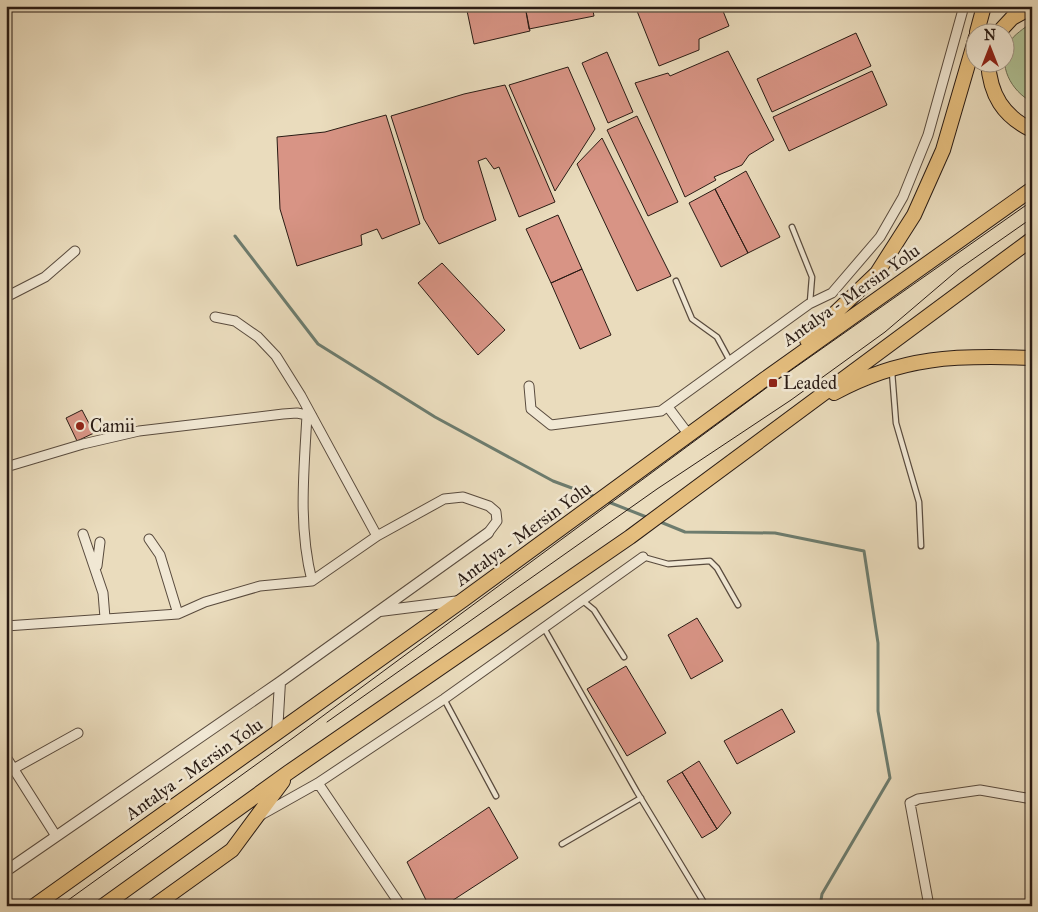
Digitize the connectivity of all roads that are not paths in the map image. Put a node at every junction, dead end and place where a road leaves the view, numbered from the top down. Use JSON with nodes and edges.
{"nodes":[{"id":1,"x":964,"y":6,"type":"edge"},
{"id":2,"x":984,"y":6,"type":"edge"},
{"id":3,"x":1032,"y":7,"type":"edge"},
{"id":4,"x":980,"y":22,"type":"edge"},
{"id":5,"x":1008,"y":22,"type":"edge"},
{"id":6,"x":966,"y":71,"type":"edge"},
{"id":7,"x":989,"y":72,"type":"edge"},
{"id":8,"x":1032,"y":130,"type":"edge"},
{"id":9,"x":1032,"y":189,"type":"edge"},
{"id":10,"x":792,"y":227,"type":"dead end"},
{"id":11,"x":1032,"y":239,"type":"edge"},
{"id":12,"x":75,"y":251,"type":"dead end"},
{"id":13,"x":676,"y":281,"type":"dead end"},
{"id":14,"x":6,"y":297,"type":"edge"},
{"id":15,"x":809,"y":304,"type":"junction"},
{"id":16,"x":215,"y":317,"type":"dead end"},
{"id":17,"x":1032,"y":358,"type":"edge"},
{"id":18,"x":730,"y":362,"type":"junction"},
{"id":19,"x":892,"y":368,"type":"junction"},
{"id":20,"x":766,"y":379,"type":"junction"},
{"id":21,"x":529,"y":386,"type":"dead end"},
{"id":22,"x":668,"y":408,"type":"junction"},
{"id":23,"x":309,"y":416,"type":"junction"},
{"id":24,"x":789,"y":417,"type":"junction"},
{"id":25,"x":689,"y":435,"type":"junction"},
{"id":26,"x":6,"y":467,"type":"edge"},
{"id":27,"x":488,"y":533,"type":"joint"},
{"id":28,"x":83,"y":534,"type":"dead end"},
{"id":29,"x":377,"y":536,"type":"junction"},
{"id":30,"x":149,"y":539,"type":"dead end"},
{"id":31,"x":100,"y":542,"type":"dead end"},
{"id":32,"x":921,"y":546,"type":"dead end"},
{"id":33,"x":643,"y":557,"type":"joint"},
{"id":34,"x":97,"y":571,"type":"junction"},
{"id":35,"x":312,"y":581,"type":"junction"},
{"id":36,"x":464,"y":600,"type":"junction"},
{"id":37,"x":583,"y":601,"type":"junction"},
{"id":38,"x":738,"y":604,"type":"dead end"},
{"id":39,"x":377,"y":612,"type":"junction"},
{"id":40,"x":178,"y":614,"type":"junction"},
{"id":41,"x":105,"y":618,"type":"junction"},
{"id":42,"x":6,"y":626,"type":"edge"},
{"id":43,"x":543,"y":627,"type":"junction"},
{"id":44,"x":624,"y":657,"type":"dead end"},
{"id":45,"x":280,"y":682,"type":"junction"},
{"id":46,"x":444,"y":698,"type":"junction"},
{"id":47,"x":78,"y":733,"type":"dead end"},
{"id":48,"x":277,"y":733,"type":"junction"},
{"id":49,"x":6,"y":757,"type":"edge"},
{"id":50,"x":10,"y":771,"type":"edge"},
{"id":51,"x":289,"y":772,"type":"junction"},
{"id":52,"x":318,"y":783,"type":"junction"},
{"id":53,"x":496,"y":796,"type":"dead end"},
{"id":54,"x":641,"y":798,"type":"junction"},
{"id":55,"x":1032,"y":798,"type":"edge"},
{"id":56,"x":258,"y":816,"type":"junction"},
{"id":57,"x":56,"y":836,"type":"junction"},
{"id":58,"x":562,"y":844,"type":"dead end"},
{"id":59,"x":6,"y":871,"type":"edge"},
{"id":60,"x":34,"y":906,"type":"edge"},
{"id":61,"x":103,"y":906,"type":"edge"},
{"id":62,"x":154,"y":906,"type":"edge"},
{"id":63,"x":401,"y":906,"type":"edge"},
{"id":64,"x":706,"y":906,"type":"edge"},
{"id":65,"x":929,"y":906,"type":"edge"}],
"edges":[{"from":1,"to":15,"type":"street"},
{"from":2,"to":4,"type":"highway"},
{"from":3,"to":5,"type":"highway"},
{"from":6,"to":20,"type":"highway"},
{"from":7,"to":8,"type":"highway"},
{"from":9,"to":20,"type":"highway","name":"Antalya - Mersin Yolu"},
{"from":10,"to":15,"type":"lane"},
{"from":11,"to":24,"type":"highway"},
{"from":12,"to":14,"type":"street"},
{"from":13,"to":18,"type":"lane"},
{"from":15,"to":18,"type":"street"},
{"from":16,"to":23,"type":"street"},
{"from":17,"to":19,"type":"highway"},
{"from":18,"to":22,"type":"street"},
{"from":19,"to":24,"type":"highway"},
{"from":19,"to":32,"type":"lane"},
{"from":20,"to":25,"type":"highway","name":"Antalya - Mersin Yolu"},
{"from":21,"to":22,"type":"street"},
{"from":22,"to":25,"type":"street"},
{"from":23,"to":26,"type":"street"},
{"from":23,"to":29,"type":"street"},
{"from":23,"to":35,"type":"street"},
{"from":24,"to":51,"type":"highway"},
{"from":25,"to":36,"type":"highway","name":"Antalya - Mersin Yolu"},
{"from":27,"to":29,"type":"street"},
{"from":27,"to":39,"type":"street"},
{"from":28,"to":34,"type":"street"},
{"from":29,"to":35,"type":"street"},
{"from":30,"to":40,"type":"street"},
{"from":31,"to":34,"type":"street"},
{"from":33,"to":37,"type":"street"},
{"from":33,"to":38,"type":"lane"},
{"from":34,"to":41,"type":"street"},
{"from":35,"to":40,"type":"street"},
{"from":36,"to":39,"type":"street"},
{"from":36,"to":48,"type":"highway","name":"Antalya - Mersin Yolu"},
{"from":37,"to":43,"type":"street"},
{"from":37,"to":44,"type":"lane"},
{"from":39,"to":45,"type":"street"},
{"from":40,"to":41,"type":"street"},
{"from":41,"to":42,"type":"street"},
{"from":43,"to":46,"type":"street"},
{"from":43,"to":54,"type":"lane"},
{"from":45,"to":48,"type":"street"},
{"from":45,"to":57,"type":"street"},
{"from":46,"to":52,"type":"street"},
{"from":46,"to":53,"type":"lane"},
{"from":47,"to":50,"type":"street"},
{"from":48,"to":60,"type":"highway","name":"Antalya - Mersin Yolu"},
{"from":49,"to":50,"type":"street"},
{"from":50,"to":57,"type":"street"},
{"from":51,"to":56,"type":"highway"},
{"from":51,"to":61,"type":"highway"},
{"from":52,"to":56,"type":"street"},
{"from":52,"to":63,"type":"street"},
{"from":54,"to":58,"type":"lane"},
{"from":54,"to":64,"type":"lane"},
{"from":55,"to":65,"type":"street"},
{"from":56,"to":62,"type":"highway"},
{"from":57,"to":59,"type":"street"}]}
